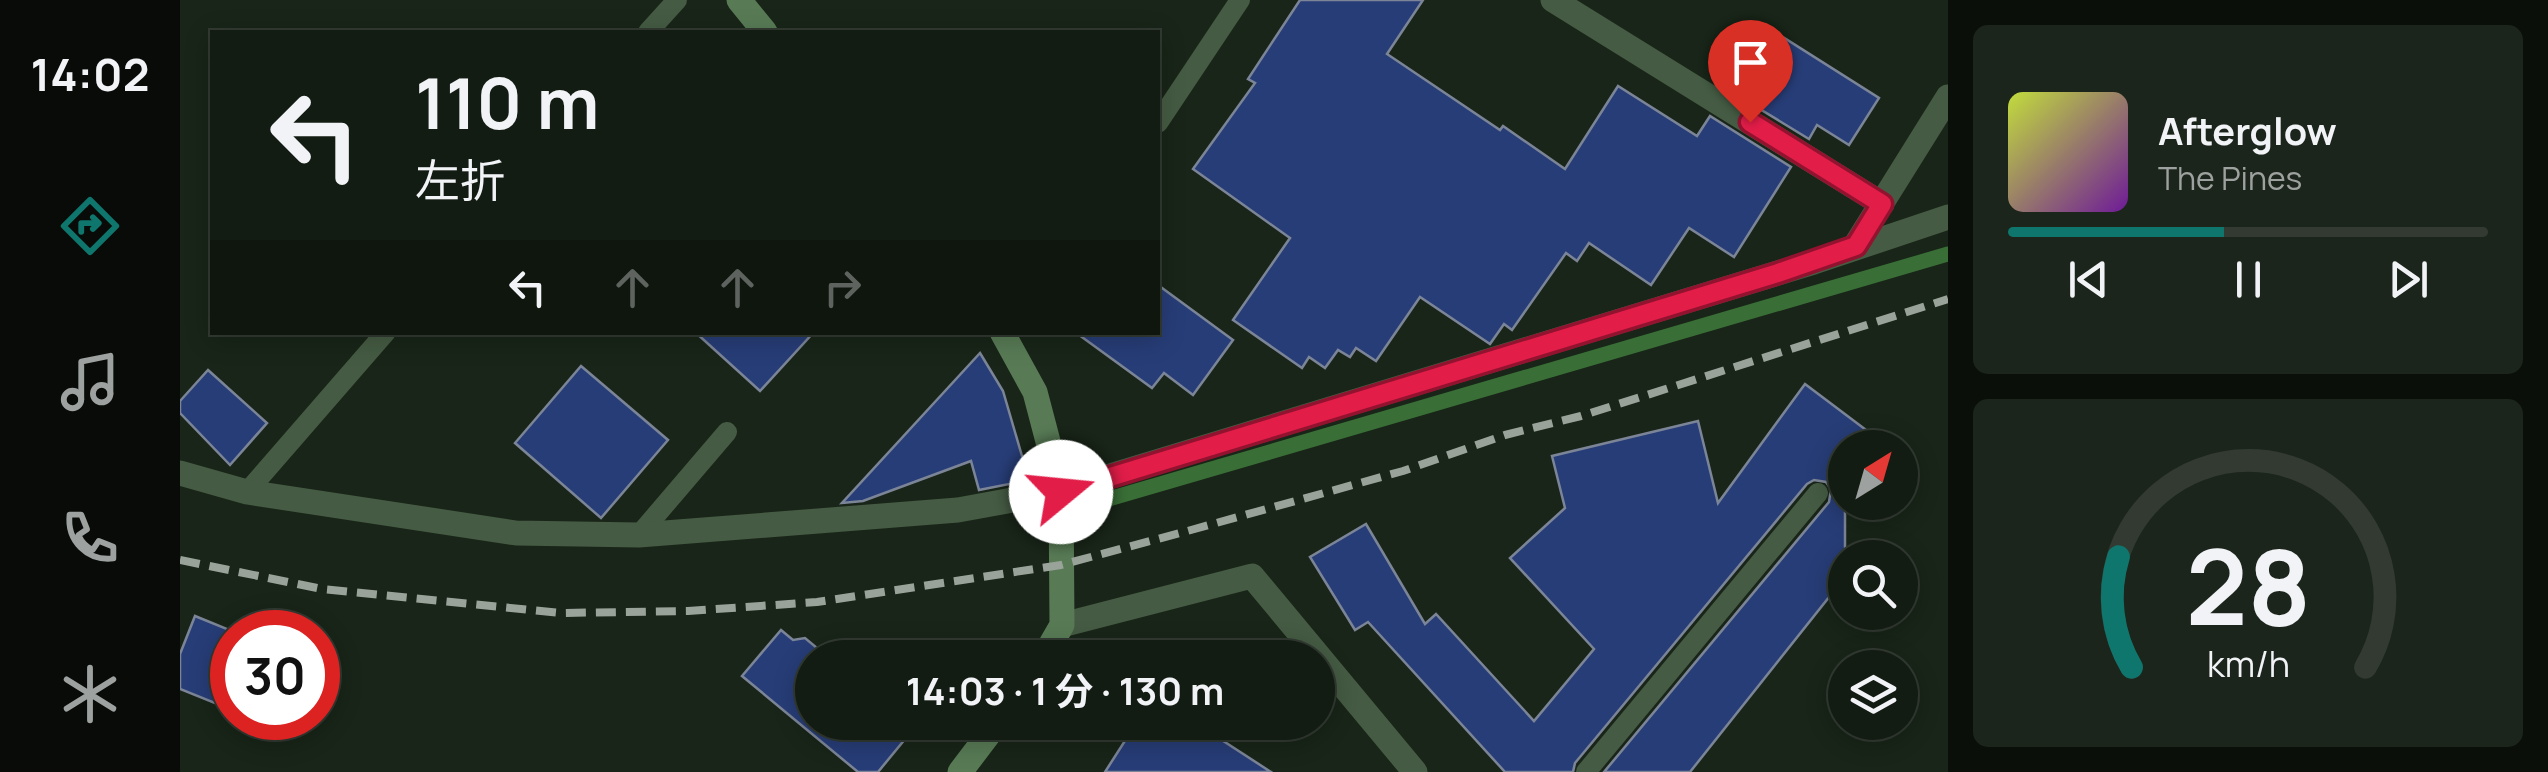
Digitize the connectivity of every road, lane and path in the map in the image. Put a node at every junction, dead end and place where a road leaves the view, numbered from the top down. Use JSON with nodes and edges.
{"nodes":[{"id":1,"x":677,"y":0,"type":"edge"},
{"id":2,"x":739,"y":0,"type":"edge"},
{"id":3,"x":1240,"y":0,"type":"edge"},
{"id":4,"x":1553,"y":0,"type":"edge"},
{"id":5,"x":650,"y":30,"type":"edge"},
{"id":6,"x":763,"y":30,"type":"edge"},
{"id":7,"x":1948,"y":97,"type":"edge"},
{"id":8,"x":1160,"y":120,"type":"edge"},
{"id":9,"x":1882,"y":204,"type":"junction"},
{"id":10,"x":1948,"y":217,"type":"edge"},
{"id":11,"x":1856,"y":246,"type":"junction"},
{"id":12,"x":383,"y":335,"type":"edge"},
{"id":13,"x":1009,"y":336,"type":"edge"},
{"id":14,"x":727,"y":432,"type":"dead end"},
{"id":15,"x":180,"y":473,"type":"edge"},
{"id":16,"x":246,"y":492,"type":"junction"},
{"id":17,"x":1061,"y":492,"type":"junction"},
{"id":18,"x":1818,"y":493,"type":"dead end"},
{"id":19,"x":638,"y":535,"type":"junction"},
{"id":20,"x":1062,"y":625,"type":"junction"},
{"id":21,"x":1053,"y":640,"type":"edge"},
{"id":22,"x":984,"y":740,"type":"edge"},
{"id":23,"x":960,"y":772,"type":"edge"},
{"id":24,"x":1415,"y":772,"type":"edge"},
{"id":25,"x":1586,"y":772,"type":"edge"}],
"edges":[{"from":1,"to":5,"type":"lane"},
{"from":2,"to":6,"type":"street"},
{"from":3,"to":8,"type":"lane"},
{"from":4,"to":9,"type":"street"},
{"from":7,"to":9,"type":"street"},
{"from":9,"to":11,"type":"street"},
{"from":10,"to":11,"type":"street"},
{"from":11,"to":17,"type":"street"},
{"from":12,"to":16,"type":"lane"},
{"from":13,"to":17,"type":"street"},
{"from":14,"to":19,"type":"lane"},
{"from":15,"to":16,"type":"street"},
{"from":16,"to":19,"type":"street"},
{"from":17,"to":19,"type":"street"},
{"from":17,"to":20,"type":"street"},
{"from":18,"to":25,"type":"lane"},
{"from":20,"to":21,"type":"street"},
{"from":20,"to":24,"type":"street"},
{"from":22,"to":23,"type":"street"}]}
